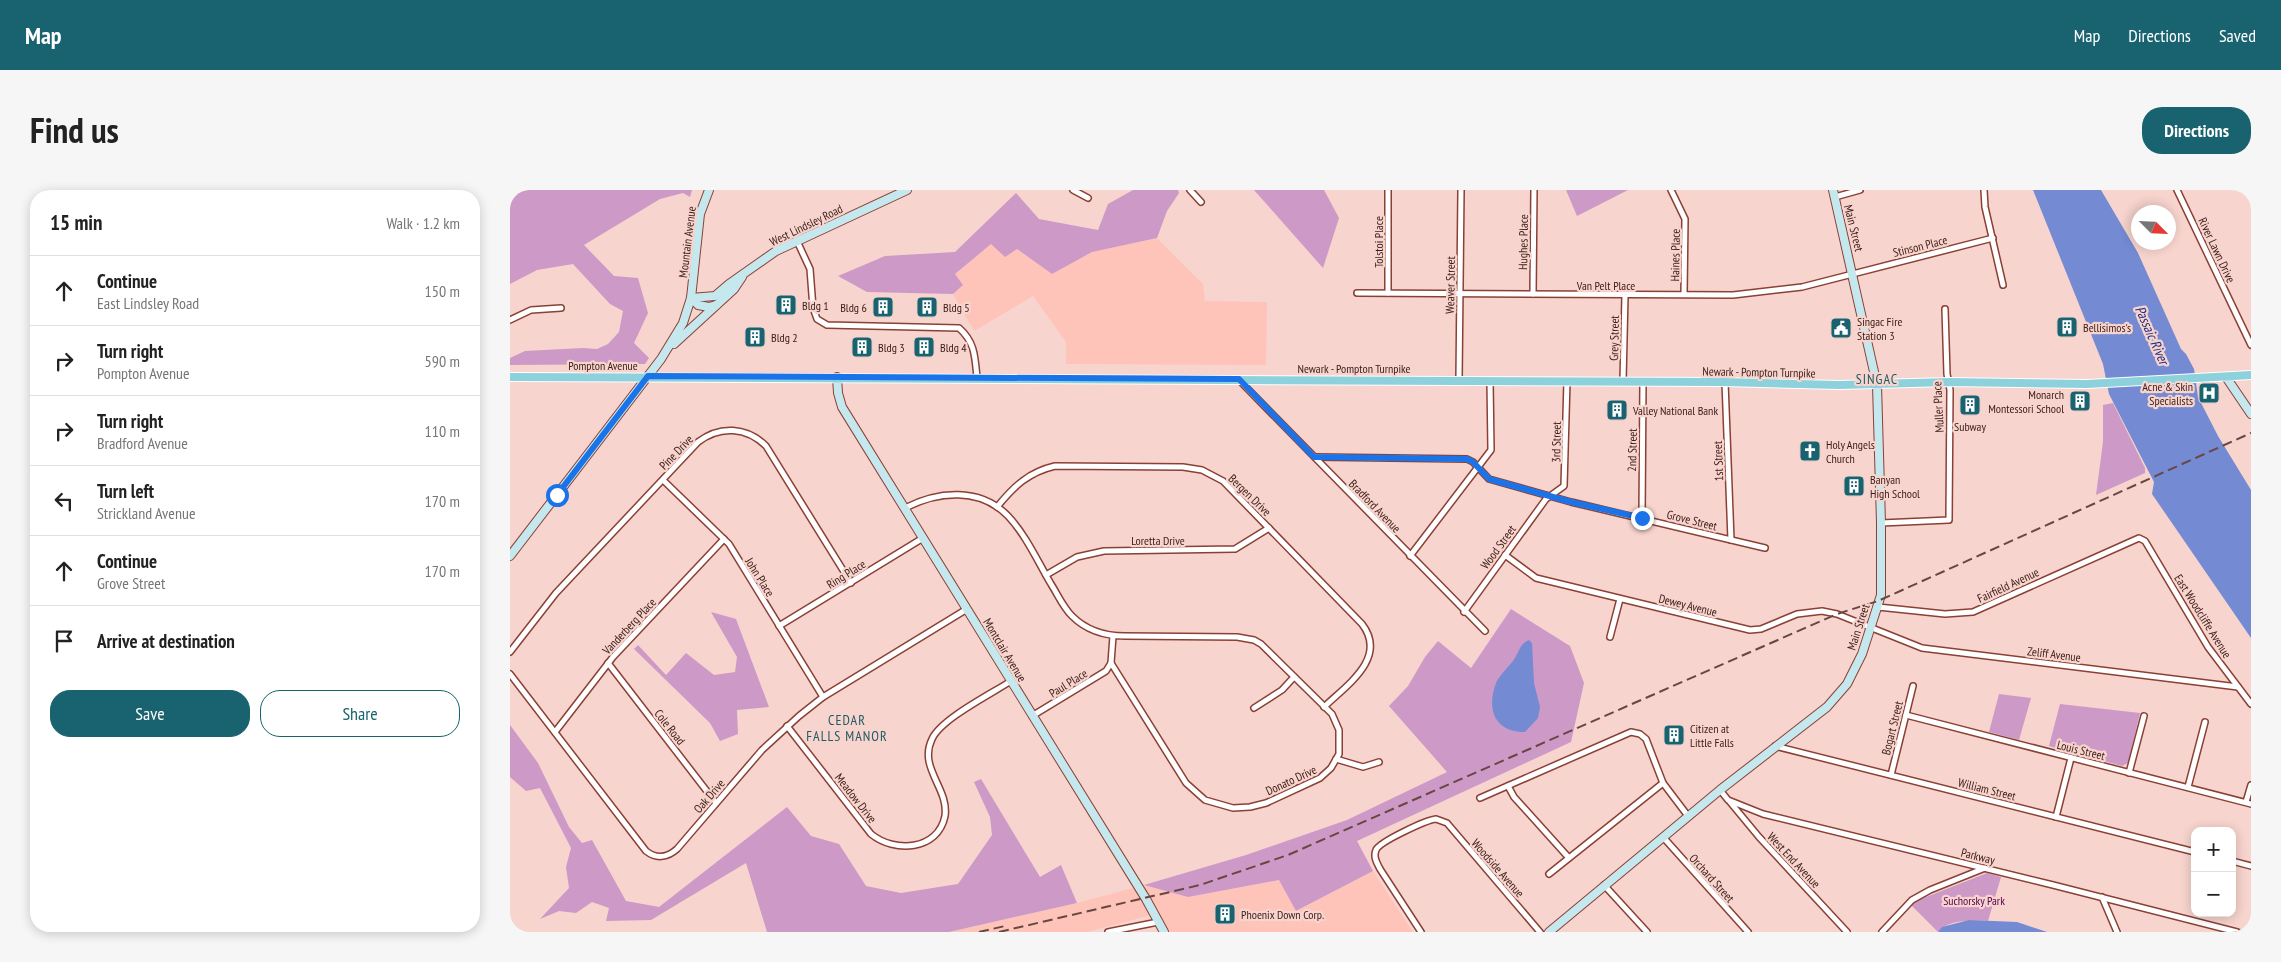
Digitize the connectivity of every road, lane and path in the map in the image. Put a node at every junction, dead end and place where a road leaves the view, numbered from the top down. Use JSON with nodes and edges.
{"nodes":[{"id":1,"x":709,"y":190,"type":"edge"},
{"id":2,"x":906,"y":190,"type":"edge"},
{"id":3,"x":1073,"y":190,"type":"edge"},
{"id":4,"x":1190,"y":190,"type":"edge"},
{"id":5,"x":1388,"y":190,"type":"edge"},
{"id":6,"x":1461,"y":190,"type":"edge"},
{"id":7,"x":1534,"y":190,"type":"edge"},
{"id":8,"x":1672,"y":190,"type":"edge"},
{"id":9,"x":1860,"y":190,"type":"edge"},
{"id":10,"x":1984,"y":190,"type":"edge"},
{"id":11,"x":2177,"y":190,"type":"edge"},
{"id":12,"x":1834,"y":193,"type":"edge"},
{"id":13,"x":1088,"y":198,"type":"dead end"},
{"id":14,"x":1201,"y":202,"type":"dead end"},
{"id":15,"x":1993,"y":238,"type":"junction"},
{"id":16,"x":797,"y":241,"type":"junction"},
{"id":17,"x":1853,"y":273,"type":"junction"},
{"id":18,"x":745,"y":274,"type":"junction"},
{"id":19,"x":2003,"y":285,"type":"dead end"},
{"id":20,"x":1356,"y":293,"type":"dead end"},
{"id":21,"x":1388,"y":293,"type":"junction"},
{"id":22,"x":1460,"y":294,"type":"junction"},
{"id":23,"x":1533,"y":294,"type":"junction"},
{"id":24,"x":1684,"y":294,"type":"junction"},
{"id":25,"x":1625,"y":295,"type":"junction"},
{"id":26,"x":691,"y":298,"type":"junction"},
{"id":27,"x":719,"y":303,"type":"junction"},
{"id":28,"x":561,"y":308,"type":"dead end"},
{"id":29,"x":1945,"y":309,"type":"dead end"},
{"id":30,"x":510,"y":320,"type":"edge"},
{"id":31,"x":2251,"y":345,"type":"edge"},
{"id":32,"x":670,"y":347,"type":"junction"},
{"id":33,"x":2251,"y":375,"type":"edge"},
{"id":34,"x":648,"y":376,"type":"junction"},
{"id":35,"x":510,"y":377,"type":"edge"},
{"id":36,"x":837,"y":377,"type":"junction"},
{"id":37,"x":2226,"y":377,"type":"junction"},
{"id":38,"x":977,"y":378,"type":"junction"},
{"id":39,"x":1239,"y":379,"type":"junction"},
{"id":40,"x":1266,"y":380,"type":"joint"},
{"id":41,"x":1459,"y":380,"type":"junction"},
{"id":42,"x":1490,"y":381,"type":"junction"},
{"id":43,"x":1567,"y":381,"type":"junction"},
{"id":44,"x":1624,"y":381,"type":"junction"},
{"id":45,"x":1643,"y":382,"type":"junction"},
{"id":46,"x":1725,"y":382,"type":"junction"},
{"id":47,"x":1949,"y":382,"type":"junction"},
{"id":48,"x":1877,"y":385,"type":"junction"},
{"id":49,"x":2251,"y":414,"type":"edge"},
{"id":50,"x":1314,"y":457,"type":"junction"},
{"id":51,"x":1478,"y":468,"type":"junction"},
{"id":52,"x":663,"y":480,"type":"junction"},
{"id":53,"x":1550,"y":496,"type":"junction"},
{"id":54,"x":997,"y":507,"type":"junction"},
{"id":55,"x":905,"y":508,"type":"junction"},
{"id":56,"x":1642,"y":518,"type":"junction"},
{"id":57,"x":1881,"y":523,"type":"junction"},
{"id":58,"x":1270,"y":528,"type":"junction"},
{"id":59,"x":923,"y":538,"type":"junction"},
{"id":60,"x":2139,"y":538,"type":"joint"},
{"id":61,"x":724,"y":539,"type":"junction"},
{"id":62,"x":1731,"y":540,"type":"junction"},
{"id":63,"x":1765,"y":548,"type":"dead end"},
{"id":64,"x":1505,"y":555,"type":"junction"},
{"id":65,"x":510,"y":556,"type":"edge"},
{"id":66,"x":1410,"y":556,"type":"junction"},
{"id":67,"x":1046,"y":575,"type":"junction"},
{"id":68,"x":851,"y":583,"type":"junction"},
{"id":69,"x":1620,"y":599,"type":"junction"},
{"id":70,"x":1878,"y":607,"type":"junction"},
{"id":71,"x":967,"y":610,"type":"junction"},
{"id":72,"x":1464,"y":612,"type":"junction"},
{"id":73,"x":779,"y":626,"type":"junction"},
{"id":74,"x":1870,"y":629,"type":"junction"},
{"id":75,"x":1485,"y":631,"type":"dead end"},
{"id":76,"x":1113,"y":636,"type":"junction"},
{"id":77,"x":1610,"y":637,"type":"dead end"},
{"id":78,"x":510,"y":652,"type":"edge"},
{"id":79,"x":608,"y":663,"type":"junction"},
{"id":80,"x":1111,"y":663,"type":"junction"},
{"id":81,"x":510,"y":674,"type":"edge"},
{"id":82,"x":1294,"y":676,"type":"junction"},
{"id":83,"x":1011,"y":681,"type":"junction"},
{"id":84,"x":1913,"y":686,"type":"dead end"},
{"id":85,"x":2238,"y":687,"type":"junction"},
{"id":86,"x":823,"y":697,"type":"junction"},
{"id":87,"x":2251,"y":704,"type":"edge"},
{"id":88,"x":1324,"y":707,"type":"junction"},
{"id":89,"x":1254,"y":708,"type":"dead end"},
{"id":90,"x":1906,"y":715,"type":"junction"},
{"id":91,"x":1032,"y":716,"type":"junction"},
{"id":92,"x":2144,"y":716,"type":"dead end"},
{"id":93,"x":2205,"y":722,"type":"dead end"},
{"id":94,"x":787,"y":726,"type":"junction"},
{"id":95,"x":555,"y":732,"type":"junction"},
{"id":96,"x":1775,"y":746,"type":"junction"},
{"id":97,"x":2071,"y":758,"type":"junction"},
{"id":98,"x":1336,"y":759,"type":"junction"},
{"id":99,"x":1379,"y":762,"type":"dead end"},
{"id":100,"x":2129,"y":773,"type":"junction"},
{"id":101,"x":1891,"y":774,"type":"junction"},
{"id":102,"x":1663,"y":783,"type":"junction"},
{"id":103,"x":2251,"y":785,"type":"edge"},
{"id":104,"x":1508,"y":786,"type":"junction"},
{"id":105,"x":2188,"y":787,"type":"junction"},
{"id":106,"x":1720,"y":790,"type":"junction"},
{"id":107,"x":1480,"y":798,"type":"dead end"},
{"id":108,"x":1728,"y":800,"type":"junction"},
{"id":109,"x":716,"y":803,"type":"junction"},
{"id":110,"x":2249,"y":803,"type":"edge"},
{"id":111,"x":1688,"y":816,"type":"junction"},
{"id":112,"x":2056,"y":817,"type":"junction"},
{"id":113,"x":1663,"y":837,"type":"junction"},
{"id":114,"x":2191,"y":851,"type":"edge"},
{"id":115,"x":1570,"y":858,"type":"junction"},
{"id":116,"x":2236,"y":862,"type":"edge"},
{"id":117,"x":2251,"y":866,"type":"edge"},
{"id":118,"x":1985,"y":868,"type":"junction"},
{"id":119,"x":1549,"y":874,"type":"dead end"},
{"id":120,"x":1604,"y":885,"type":"junction"},
{"id":121,"x":2102,"y":897,"type":"junction"},
{"id":122,"x":1158,"y":922,"type":"junction"},
{"id":123,"x":510,"y":928,"type":"edge"},
{"id":124,"x":513,"y":932,"type":"edge"},
{"id":125,"x":1108,"y":932,"type":"edge"},
{"id":126,"x":1164,"y":932,"type":"edge"},
{"id":127,"x":1422,"y":932,"type":"edge"},
{"id":128,"x":1540,"y":932,"type":"edge"},
{"id":129,"x":1549,"y":932,"type":"edge"},
{"id":130,"x":1647,"y":932,"type":"edge"},
{"id":131,"x":1748,"y":932,"type":"edge"},
{"id":132,"x":1847,"y":932,"type":"edge"},
{"id":133,"x":1882,"y":932,"type":"edge"},
{"id":134,"x":2117,"y":932,"type":"edge"},
{"id":135,"x":2237,"y":932,"type":"edge"}],
"edges":[{"from":1,"to":26,"type":"street","name":"Mountain Avenue"},
{"from":2,"to":16,"type":"street","name":"West Lindsley Road"},
{"from":3,"to":13,"type":"street"},
{"from":4,"to":14,"type":"street"},
{"from":5,"to":21,"type":"street","name":"Tolstoi Place"},
{"from":6,"to":22,"type":"street","name":"Weaver Street"},
{"from":7,"to":23,"type":"street","name":"Hughes Place"},
{"from":8,"to":24,"type":"street","name":"Haines Place"},
{"from":9,"to":12,"type":"street"},
{"from":10,"to":15,"type":"street"},
{"from":11,"to":31,"type":"street","name":"River Lawn Drive"},
{"from":12,"to":17,"type":"street","name":"Main Street"},
{"from":15,"to":17,"type":"street","name":"Stinson Place"},
{"from":15,"to":19,"type":"street"},
{"from":16,"to":18,"type":"street","name":"West Lindsley Road"},
{"from":16,"to":38,"type":"street"},
{"from":17,"to":24,"type":"street","name":"Van Pelt Place"},
{"from":17,"to":48,"type":"street","name":"Main Street"},
{"from":18,"to":26,"type":"street","name":"West Lindsley Road"},
{"from":18,"to":27,"type":"street","name":"West Lindsley Road"},
{"from":20,"to":21,"type":"street","name":"Van Pelt Place"},
{"from":21,"to":22,"type":"street","name":"Van Pelt Place"},
{"from":22,"to":23,"type":"street","name":"Van Pelt Place"},
{"from":22,"to":41,"type":"street","name":"Weaver Street"},
{"from":23,"to":25,"type":"street","name":"Van Pelt Place"},
{"from":24,"to":25,"type":"street","name":"Van Pelt Place"},
{"from":25,"to":44,"type":"street","name":"Grey Street"},
{"from":26,"to":27,"type":"street"},
{"from":26,"to":32,"type":"street"},
{"from":27,"to":32,"type":"street","name":"West Lindsley Road"},
{"from":28,"to":30,"type":"street"},
{"from":29,"to":47,"type":"street","name":"Muller Place"},
{"from":32,"to":34,"type":"street"},
{"from":33,"to":37,"type":"main road","name":"Newark - Pompton Turnpike"},
{"from":34,"to":35,"type":"main road","name":"Pompton Avenue"},
{"from":34,"to":36,"type":"main road","name":"Pompton Avenue"},
{"from":34,"to":65,"type":"street"},
{"from":36,"to":38,"type":"main road","name":"Pompton Avenue"},
{"from":36,"to":55,"type":"street","name":"Montclair Avenue"},
{"from":37,"to":47,"type":"main road","name":"Newark - Pompton Turnpike"},
{"from":37,"to":49,"type":"street"},
{"from":38,"to":39,"type":"main road","name":"Pompton Avenue"},
{"from":39,"to":40,"type":"main road","name":"Pompton Avenue"},
{"from":39,"to":50,"type":"street","name":"Bradford Avenue"},
{"from":40,"to":41,"type":"main road","name":"Newark - Pompton Turnpike"},
{"from":41,"to":42,"type":"main road","name":"Newark - Pompton Turnpike"},
{"from":42,"to":43,"type":"main road","name":"Newark - Pompton Turnpike"},
{"from":42,"to":51,"type":"street"},
{"from":43,"to":44,"type":"main road","name":"Newark - Pompton Turnpike"},
{"from":43,"to":53,"type":"street","name":"3rd Street"},
{"from":44,"to":45,"type":"main road","name":"Newark - Pompton Turnpike"},
{"from":45,"to":46,"type":"main road","name":"Newark - Pompton Turnpike"},
{"from":45,"to":56,"type":"street","name":"2nd Street"},
{"from":46,"to":48,"type":"main road","name":"Newark - Pompton Turnpike"},
{"from":46,"to":62,"type":"street","name":"1st Street"},
{"from":47,"to":48,"type":"main road","name":"Newark - Pompton Turnpike"},
{"from":47,"to":57,"type":"street","name":"Muller Place"},
{"from":48,"to":57,"type":"street","name":"Main Street"},
{"from":50,"to":51,"type":"street","name":"Grove Street"},
{"from":50,"to":66,"type":"street","name":"Bradford Avenue"},
{"from":51,"to":53,"type":"street","name":"Grove Street"},
{"from":51,"to":66,"type":"street"},
{"from":52,"to":61,"type":"street","name":"John Place"},
{"from":52,"to":68,"type":"street","name":"Pine Drive"},
{"from":52,"to":78,"type":"street","name":"Pine Drive"},
{"from":53,"to":56,"type":"street","name":"Grove Street"},
{"from":53,"to":64,"type":"street","name":"Wood Street"},
{"from":54,"to":55,"type":"street"},
{"from":54,"to":58,"type":"street","name":"Bergen Drive"},
{"from":54,"to":67,"type":"street"},
{"from":55,"to":59,"type":"street","name":"Montclair Avenue"},
{"from":56,"to":62,"type":"street","name":"Grove Street"},
{"from":57,"to":70,"type":"street","name":"Main Street"},
{"from":58,"to":67,"type":"street","name":"Loretta Drive"},
{"from":58,"to":88,"type":"street","name":"Bergen Drive"},
{"from":59,"to":68,"type":"street","name":"Ring Place"},
{"from":59,"to":71,"type":"street","name":"Montclair Avenue"},
{"from":60,"to":70,"type":"street","name":"Fairfield Avenue"},
{"from":60,"to":85,"type":"street","name":"East Woodcliffe Avenue"},
{"from":61,"to":73,"type":"street","name":"John Place"},
{"from":61,"to":79,"type":"street","name":"Vanderberg Place"},
{"from":62,"to":63,"type":"street","name":"Grove Street"},
{"from":64,"to":69,"type":"street","name":"Dewey Avenue"},
{"from":64,"to":72,"type":"street","name":"Wood Street"},
{"from":66,"to":72,"type":"street","name":"Bradford Avenue"},
{"from":67,"to":76,"type":"street"},
{"from":68,"to":73,"type":"street","name":"Ring Place"},
{"from":69,"to":74,"type":"street","name":"Dewey Avenue"},
{"from":69,"to":77,"type":"street"},
{"from":70,"to":74,"type":"street","name":"Main Street"},
{"from":71,"to":83,"type":"street","name":"Montclair Avenue"},
{"from":71,"to":86,"type":"street","name":"Oak Drive"},
{"from":72,"to":75,"type":"street","name":"Bradford Avenue"},
{"from":73,"to":86,"type":"street","name":"John Place"},
{"from":74,"to":85,"type":"street","name":"Zeliff Avenue"},
{"from":74,"to":96,"type":"street","name":"Main Street"},
{"from":76,"to":80,"type":"street"},
{"from":76,"to":82,"type":"street"},
{"from":79,"to":95,"type":"street","name":"Vanderberg Place"},
{"from":79,"to":109,"type":"street","name":"Cole Road"},
{"from":80,"to":91,"type":"street","name":"Paul Place"},
{"from":80,"to":98,"type":"street","name":"Donato Drive"},
{"from":81,"to":95,"type":"street","name":"Oak Drive"},
{"from":82,"to":88,"type":"street"},
{"from":82,"to":89,"type":"street"},
{"from":83,"to":91,"type":"street","name":"Montclair Avenue"},
{"from":83,"to":94,"type":"street","name":"Meadow Drive"},
{"from":84,"to":90,"type":"street","name":"Bogart Street"},
{"from":85,"to":87,"type":"street","name":"East Woodcliffe Avenue"},
{"from":86,"to":94,"type":"street","name":"Oak Drive"},
{"from":88,"to":98,"type":"street"},
{"from":90,"to":97,"type":"street","name":"Louis Street"},
{"from":90,"to":101,"type":"street","name":"Bogart Street"},
{"from":91,"to":122,"type":"street","name":"Montclair Avenue"},
{"from":92,"to":100,"type":"street"},
{"from":93,"to":105,"type":"street"},
{"from":94,"to":109,"type":"street","name":"Oak Drive"},
{"from":95,"to":109,"type":"street","name":"Oak Drive"},
{"from":96,"to":101,"type":"street","name":"William Street"},
{"from":96,"to":106,"type":"street","name":"Main Street"},
{"from":97,"to":100,"type":"street","name":"Louis Street"},
{"from":97,"to":112,"type":"street"},
{"from":98,"to":99,"type":"street"},
{"from":100,"to":105,"type":"street","name":"Louis Street"},
{"from":101,"to":112,"type":"street","name":"William Street"},
{"from":102,"to":104,"type":"street"},
{"from":102,"to":111,"type":"street"},
{"from":102,"to":115,"type":"street"},
{"from":103,"to":110,"type":"street"},
{"from":104,"to":107,"type":"street"},
{"from":104,"to":115,"type":"street"},
{"from":105,"to":110,"type":"street","name":"Louis Street"},
{"from":106,"to":108,"type":"street"},
{"from":106,"to":111,"type":"street","name":"Main Street"},
{"from":108,"to":118,"type":"street","name":"Parkway"},
{"from":108,"to":132,"type":"street","name":"West End Avenue"},
{"from":111,"to":113,"type":"street","name":"Main Street"},
{"from":112,"to":114,"type":"street","name":"William Street"},
{"from":113,"to":120,"type":"street","name":"Main Street"},
{"from":113,"to":131,"type":"street","name":"Orchard Street"},
{"from":115,"to":119,"type":"street"},
{"from":116,"to":117,"type":"street"},
{"from":118,"to":121,"type":"street","name":"Parkway"},
{"from":118,"to":133,"type":"street"},
{"from":120,"to":129,"type":"street","name":"Main Street"},
{"from":120,"to":130,"type":"street"},
{"from":121,"to":134,"type":"street"},
{"from":121,"to":135,"type":"street","name":"Parkway"},
{"from":122,"to":125,"type":"street"},
{"from":122,"to":126,"type":"street","name":"Montclair Avenue"},
{"from":123,"to":124,"type":"street"},
{"from":127,"to":128,"type":"street","name":"Woodside Avenue"}]}
